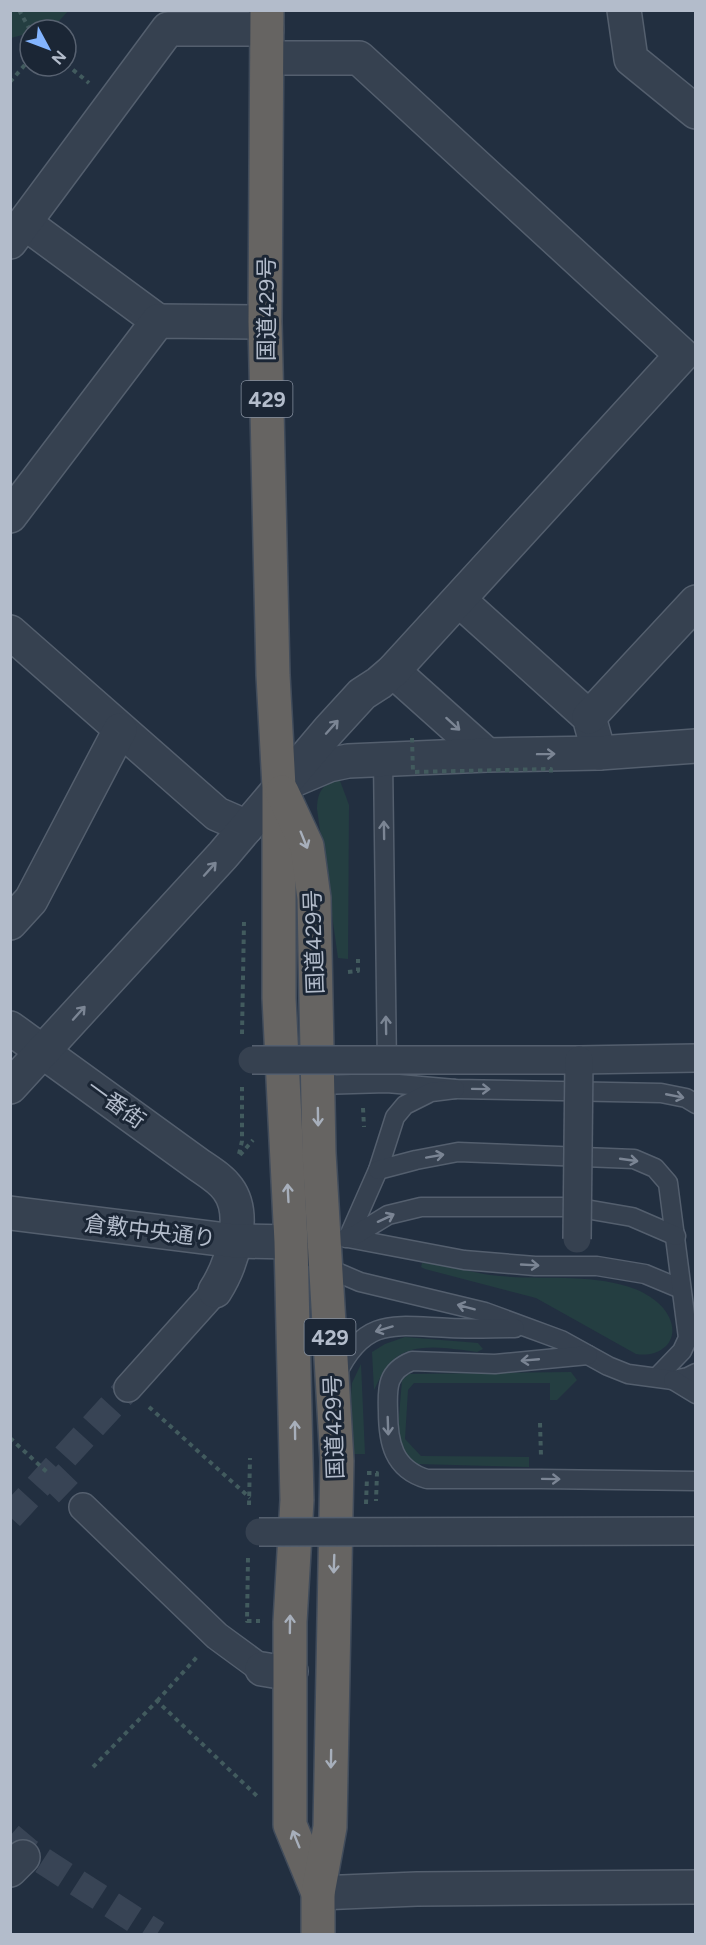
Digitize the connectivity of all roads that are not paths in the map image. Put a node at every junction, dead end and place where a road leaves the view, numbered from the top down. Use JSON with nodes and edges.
{"nodes":[{"id":1,"x":624,"y":10,"type":"edge"},
{"id":2,"x":267,"y":32,"type":"edge"},
{"id":3,"x":696,"y":112,"type":"edge"},
{"id":4,"x":18,"y":233,"type":"edge"},
{"id":5,"x":158,"y":321,"type":"junction"},
{"id":6,"x":265,"y":321,"type":"junction"},
{"id":7,"x":689,"y":353,"type":"edge"},
{"id":8,"x":10,"y":516,"type":"edge"},
{"id":9,"x":459,"y":600,"type":"junction"},
{"id":10,"x":696,"y":602,"type":"edge"},
{"id":11,"x":10,"y":632,"type":"edge"},
{"id":12,"x":386,"y":677,"type":"junction"},
{"id":13,"x":590,"y":717,"type":"junction"},
{"id":14,"x":120,"y":730,"type":"junction"},
{"id":15,"x":696,"y":746,"type":"edge"},
{"id":16,"x":599,"y":753,"type":"junction"},
{"id":17,"x":487,"y":755,"type":"junction"},
{"id":18,"x":444,"y":757,"type":"junction"},
{"id":19,"x":383,"y":759,"type":"junction"},
{"id":20,"x":279,"y":787,"type":"junction"},
{"id":21,"x":247,"y":827,"type":"junction"},
{"id":22,"x":10,"y":923,"type":"edge"},
{"id":23,"x":10,"y":1028,"type":"edge"},
{"id":24,"x":44,"y":1051,"type":"junction"},
{"id":25,"x":696,"y":1058,"type":"edge"},
{"id":26,"x":245,"y":1059,"type":"road end"},
{"id":27,"x":579,"y":1060,"type":"junction"},
{"id":28,"x":387,"y":1083,"type":"junction"},
{"id":29,"x":318,"y":1085,"type":"junction"},
{"id":30,"x":10,"y":1087,"type":"edge"},
{"id":31,"x":455,"y":1089,"type":"junction"},
{"id":32,"x":696,"y":1104,"type":"edge"},
{"id":33,"x":378,"y":1170,"type":"junction"},
{"id":34,"x":10,"y":1213,"type":"edge"},
{"id":35,"x":675,"y":1236,"type":"junction"},
{"id":36,"x":578,"y":1239,"type":"dead end"},
{"id":37,"x":235,"y":1241,"type":"junction"},
{"id":38,"x":291,"y":1242,"type":"junction"},
{"id":39,"x":332,"y":1249,"type":"junction"},
{"id":40,"x":681,"y":1289,"type":"junction"},
{"id":41,"x":215,"y":1291,"type":"joint"},
{"id":42,"x":526,"y":1328,"type":"junction"},
{"id":43,"x":588,"y":1355,"type":"junction"},
{"id":44,"x":696,"y":1373,"type":"edge"},
{"id":45,"x":665,"y":1378,"type":"junction"},
{"id":46,"x":332,"y":1383,"type":"junction"},
{"id":47,"x":128,"y":1388,"type":"tunnel mouth"},
{"id":48,"x":696,"y":1394,"type":"edge"},
{"id":49,"x":696,"y":1481,"type":"edge"},
{"id":50,"x":83,"y":1507,"type":"tunnel mouth"},
{"id":51,"x":696,"y":1531,"type":"edge"},
{"id":52,"x":259,"y":1532,"type":"dead end"},
{"id":53,"x":276,"y":1670,"type":"junction"},
{"id":54,"x":696,"y":1887,"type":"edge"},
{"id":55,"x":318,"y":1893,"type":"junction"},
{"id":56,"x":318,"y":1935,"type":"edge"}],
"edges":[{"from":1,"to":3,"type":"street"},
{"from":2,"to":4,"type":"street"},
{"from":2,"to":6,"type":"highway","name":"国道429号","number":"429"},
{"from":2,"to":7,"type":"street"},
{"from":4,"to":5,"type":"street"},
{"from":5,"to":6,"type":"street"},
{"from":5,"to":8,"type":"street"},
{"from":6,"to":20,"type":"highway","name":"国道429号","number":"429"},
{"from":7,"to":9,"type":"street"},
{"from":9,"to":12,"type":"street"},
{"from":9,"to":13,"type":"street"},
{"from":10,"to":13,"type":"street"},
{"from":11,"to":14,"type":"street"},
{"from":12,"to":17,"type":"street","one_way":true},
{"from":12,"to":18,"type":"street"},
{"from":20,"to":12,"type":"street","one_way":true},
{"from":13,"to":16,"type":"street"},
{"from":14,"to":21,"type":"street"},
{"from":14,"to":22,"type":"street"},
{"from":15,"to":16,"type":"street"},
{"from":17,"to":16,"type":"street","one_way":true},
{"from":17,"to":18,"type":"street"},
{"from":18,"to":19,"type":"street"},
{"from":19,"to":20,"type":"street"},
{"from":28,"to":19,"type":"lane","one_way":true},
{"from":20,"to":21,"type":"street"},
{"from":20,"to":29,"type":"highway","name":"国道429号","number":"429","one_way":true},
{"from":38,"to":20,"type":"highway","name":"国道429号","number":"429","one_way":true},
{"from":24,"to":21,"type":"street","one_way":true},
{"from":23,"to":24,"type":"street","name":"一番街"},
{"from":24,"to":30,"type":"street"},
{"from":24,"to":37,"type":"street","name":"一番街"},
{"from":25,"to":27,"type":"street","bridge":true},
{"from":26,"to":27,"type":"street","bridge":true},
{"from":27,"to":36,"type":"street","bridge":true},
{"from":28,"to":29,"type":"lane"},
{"from":28,"to":31,"type":"lane"},
{"from":29,"to":39,"type":"highway","name":"国道429号","number":"429","one_way":true},
{"from":31,"to":32,"type":"lane","one_way":true},
{"from":31,"to":33,"type":"lane"},
{"from":33,"to":35,"type":"lane","one_way":true},
{"from":33,"to":39,"type":"lane"},
{"from":34,"to":37,"type":"street","name":"倉敷中央通り"},
{"from":39,"to":35,"type":"lane","one_way":true},
{"from":35,"to":40,"type":"lane"},
{"from":37,"to":38,"type":"street","name":"倉敷中央通り"},
{"from":37,"to":41,"type":"street"},
{"from":38,"to":39,"type":"lane"},
{"from":53,"to":38,"type":"highway","name":"国道429号","number":"429","one_way":true},
{"from":39,"to":40,"type":"lane","one_way":true},
{"from":42,"to":39,"type":"lane","one_way":true},
{"from":39,"to":46,"type":"highway","name":"国道429号","number":"429"},
{"from":40,"to":45,"type":"lane"},
{"from":41,"to":47,"type":"street"},
{"from":42,"to":43,"type":"lane"},
{"from":42,"to":46,"type":"lane","one_way":true},
{"from":43,"to":45,"type":"lane"},
{"from":43,"to":49,"type":"lane","one_way":true},
{"from":44,"to":45,"type":"lane"},
{"from":45,"to":48,"type":"lane"},
{"from":46,"to":55,"type":"highway","name":"国道429号","number":"429","one_way":true},
{"from":50,"to":53,"type":"street"},
{"from":51,"to":52,"type":"street","bridge":true},
{"from":55,"to":53,"type":"highway","name":"国道429号","number":"429","one_way":true},
{"from":54,"to":55,"type":"street"},
{"from":55,"to":56,"type":"highway","name":"国道429号","number":"429"}]}
